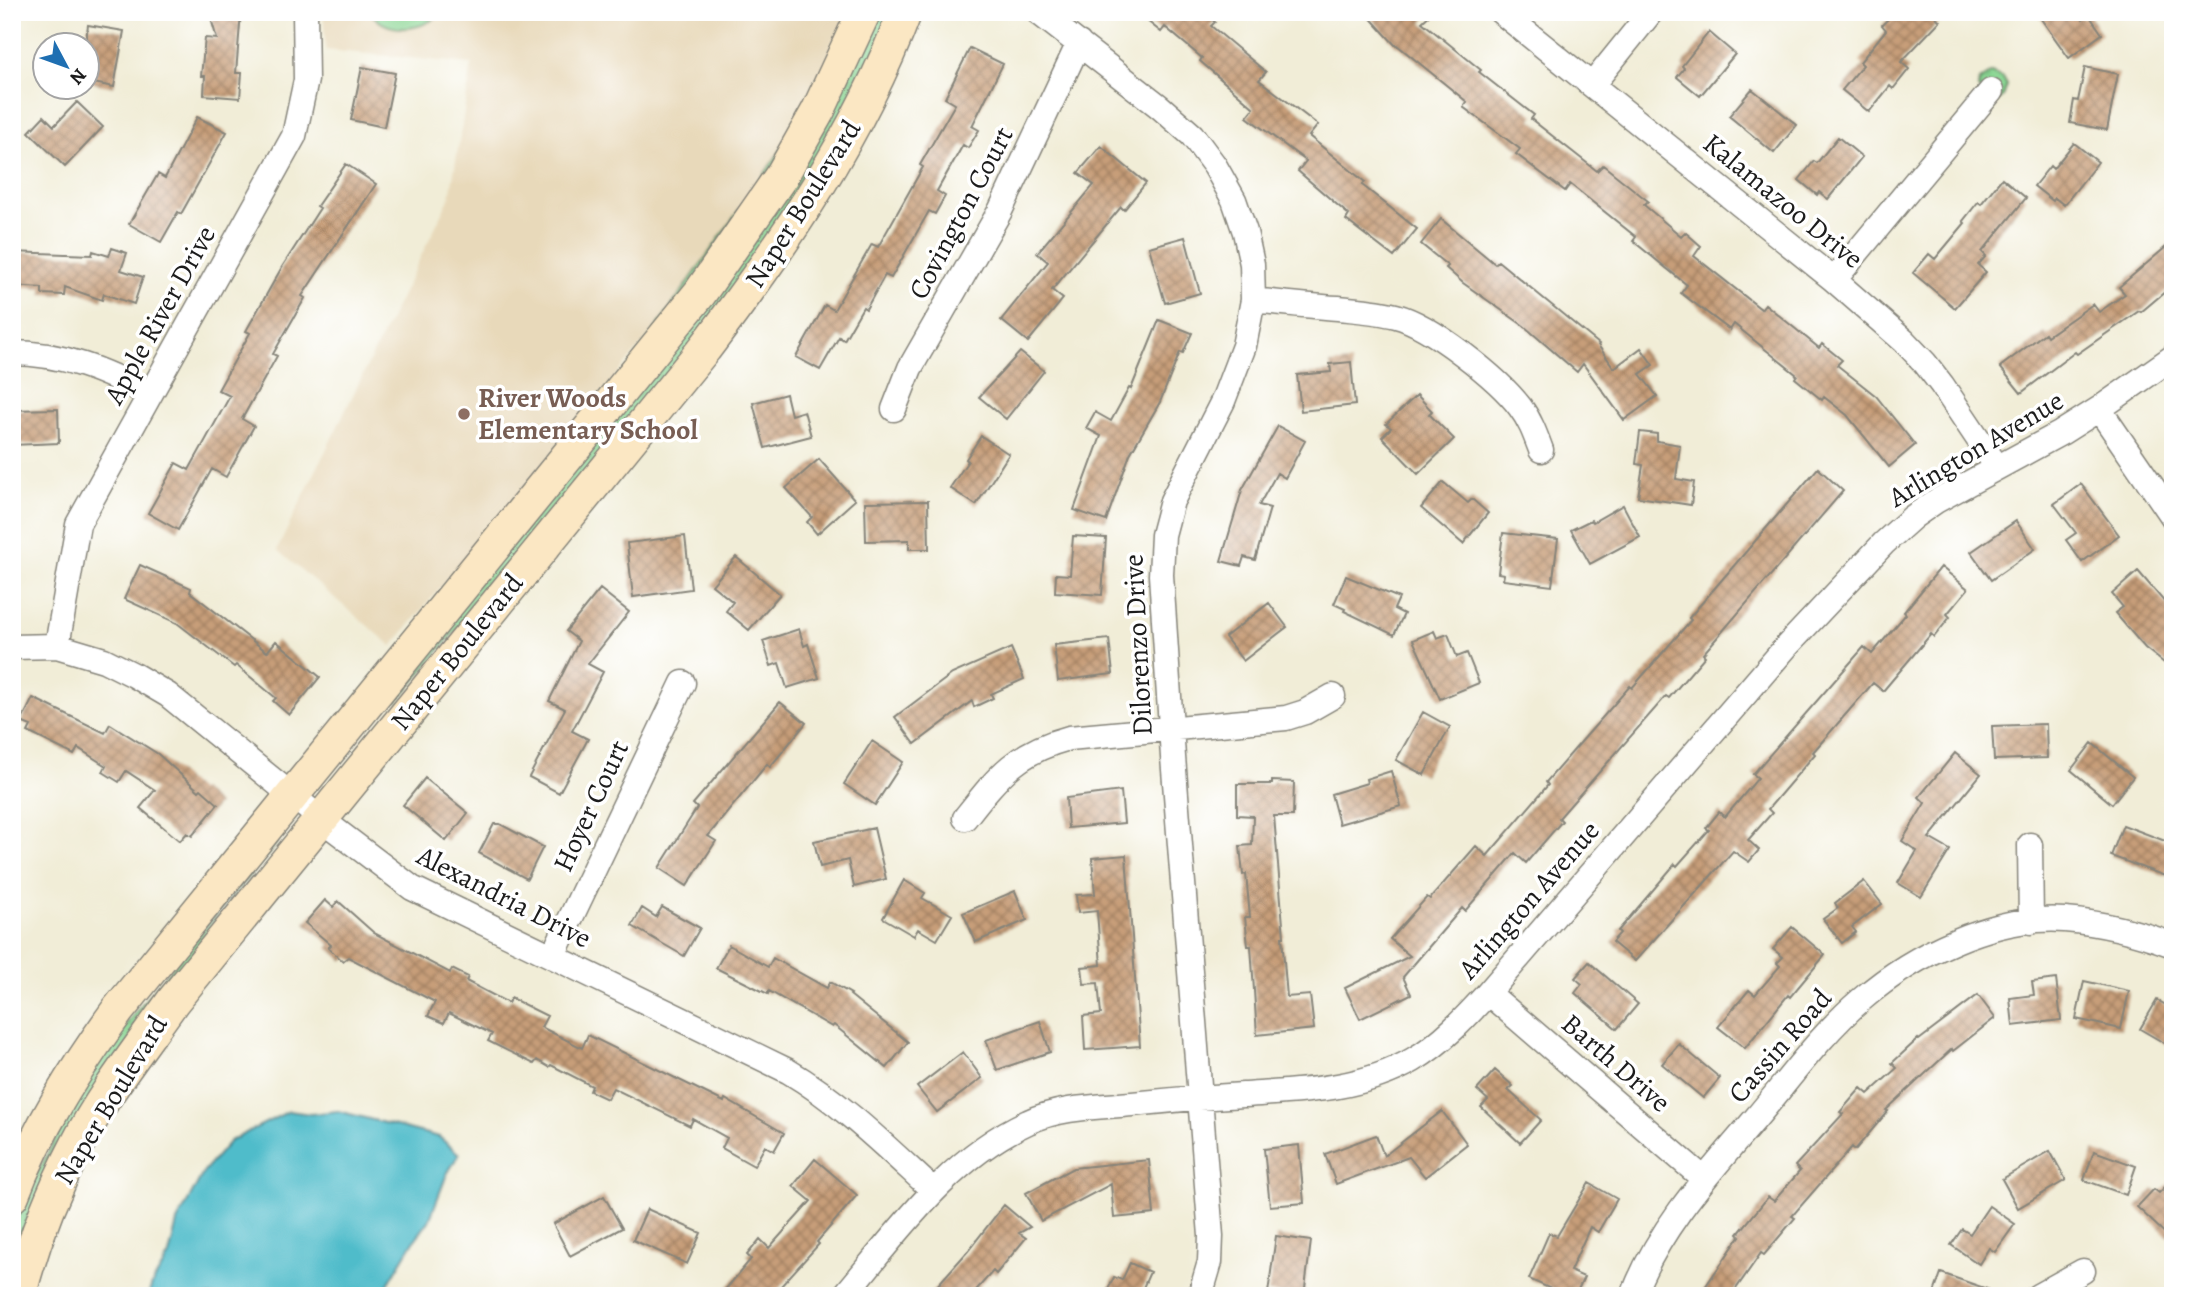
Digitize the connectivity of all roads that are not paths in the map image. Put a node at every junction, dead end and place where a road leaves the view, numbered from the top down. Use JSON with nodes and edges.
{"nodes":[{"id":1,"x":305,"y":12,"type":"edge"},
{"id":2,"x":864,"y":12,"type":"edge"},
{"id":3,"x":905,"y":12,"type":"edge"},
{"id":4,"x":1038,"y":12,"type":"edge"},
{"id":5,"x":1501,"y":12,"type":"edge"},
{"id":6,"x":1651,"y":12,"type":"edge"},
{"id":7,"x":1079,"y":44,"type":"junction"},
{"id":8,"x":1591,"y":85,"type":"junction"},
{"id":9,"x":1991,"y":91,"type":"dead end"},
{"id":10,"x":1834,"y":280,"type":"junction"},
{"id":11,"x":1253,"y":300,"type":"junction"},
{"id":12,"x":12,"y":353,"type":"edge"},
{"id":13,"x":2173,"y":357,"type":"edge"},
{"id":14,"x":149,"y":394,"type":"junction"},
{"id":15,"x":894,"y":409,"type":"dead end"},
{"id":16,"x":2099,"y":409,"type":"junction"},
{"id":17,"x":1541,"y":450,"type":"dead end"},
{"id":18,"x":1997,"y":467,"type":"junction"},
{"id":19,"x":2173,"y":517,"type":"edge"},
{"id":20,"x":57,"y":646,"type":"junction"},
{"id":21,"x":12,"y":647,"type":"edge"},
{"id":22,"x":683,"y":683,"type":"dead end"},
{"id":23,"x":1333,"y":696,"type":"dead end"},
{"id":24,"x":1171,"y":729,"type":"junction"},
{"id":25,"x":292,"y":795,"type":"junction"},
{"id":26,"x":965,"y":818,"type":"dead end"},
{"id":27,"x":321,"y":819,"type":"junction"},
{"id":28,"x":2030,"y":845,"type":"dead end"},
{"id":29,"x":2035,"y":921,"type":"junction"},
{"id":30,"x":2173,"y":945,"type":"edge"},
{"id":31,"x":553,"y":955,"type":"junction"},
{"id":32,"x":1489,"y":993,"type":"junction"},
{"id":33,"x":1201,"y":1097,"type":"junction"},
{"id":34,"x":1704,"y":1179,"type":"junction"},
{"id":35,"x":934,"y":1191,"type":"junction"},
{"id":36,"x":12,"y":1196,"type":"edge"},
{"id":37,"x":2083,"y":1271,"type":"dead end"},
{"id":38,"x":19,"y":1296,"type":"edge"},
{"id":39,"x":844,"y":1296,"type":"edge"},
{"id":40,"x":1200,"y":1296,"type":"edge"},
{"id":41,"x":1633,"y":1296,"type":"edge"},
{"id":42,"x":2038,"y":1296,"type":"edge"}],
"edges":[{"from":1,"to":14,"type":"street","name":"Apple River Drive"},
{"from":2,"to":25,"type":"main road","name":"Naper Boulevard"},
{"from":3,"to":27,"type":"main road","name":"Naper Boulevard"},
{"from":4,"to":7,"type":"street","name":"Dilorenzo Drive"},
{"from":5,"to":8,"type":"street","name":"Kalamazoo Drive"},
{"from":6,"to":8,"type":"street"},
{"from":7,"to":11,"type":"street","name":"Dilorenzo Drive"},
{"from":7,"to":15,"type":"street","name":"Covington Court"},
{"from":8,"to":10,"type":"street","name":"Kalamazoo Drive"},
{"from":9,"to":10,"type":"street"},
{"from":10,"to":18,"type":"street","name":"Kalamazoo Drive"},
{"from":11,"to":17,"type":"street"},
{"from":11,"to":24,"type":"street","name":"Dilorenzo Drive"},
{"from":12,"to":14,"type":"street"},
{"from":13,"to":16,"type":"street","name":"Arlington Avenue"},
{"from":14,"to":20,"type":"street","name":"Apple River Drive"},
{"from":16,"to":18,"type":"street","name":"Arlington Avenue"},
{"from":16,"to":19,"type":"street"},
{"from":18,"to":32,"type":"street","name":"Arlington Avenue"},
{"from":20,"to":21,"type":"street","name":"Alexandria Drive"},
{"from":20,"to":25,"type":"street","name":"Alexandria Drive"},
{"from":22,"to":31,"type":"street","name":"Hoyer Court"},
{"from":23,"to":24,"type":"street"},
{"from":24,"to":26,"type":"street"},
{"from":24,"to":33,"type":"street","name":"Dilorenzo Drive"},
{"from":25,"to":27,"type":"street","name":"Alexandria Drive"},
{"from":25,"to":36,"type":"main road","name":"Naper Boulevard"},
{"from":27,"to":31,"type":"street","name":"Alexandria Drive"},
{"from":27,"to":38,"type":"main road","name":"Naper Boulevard"},
{"from":28,"to":29,"type":"street"},
{"from":29,"to":30,"type":"street","name":"Cassin Road"},
{"from":29,"to":34,"type":"street","name":"Cassin Road"},
{"from":31,"to":35,"type":"street","name":"Alexandria Drive"},
{"from":32,"to":33,"type":"street","name":"Arlington Avenue"},
{"from":32,"to":34,"type":"street","name":"Barth Drive"},
{"from":33,"to":35,"type":"street","name":"Arlington Avenue"},
{"from":33,"to":40,"type":"street","name":"Dilorenzo Drive"},
{"from":34,"to":41,"type":"street","name":"Cassin Road"},
{"from":35,"to":39,"type":"street","name":"Arlington Avenue"},
{"from":37,"to":42,"type":"street"}]}
